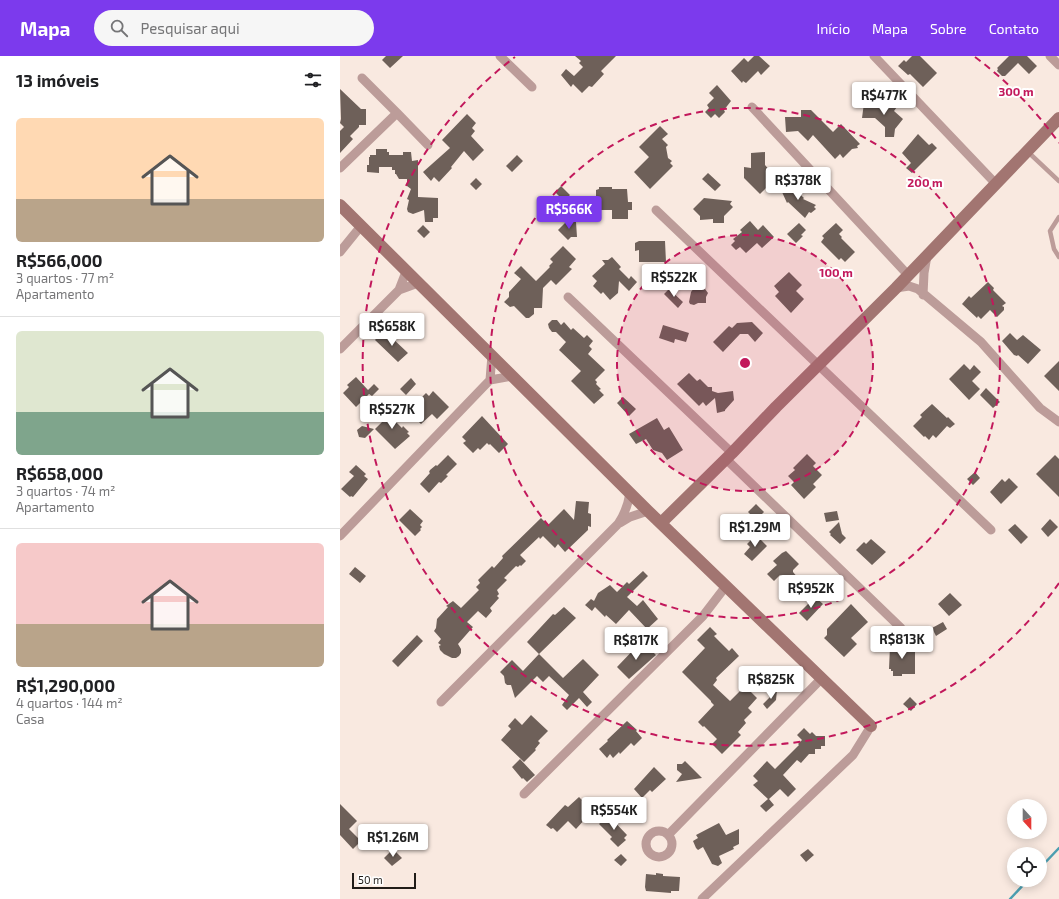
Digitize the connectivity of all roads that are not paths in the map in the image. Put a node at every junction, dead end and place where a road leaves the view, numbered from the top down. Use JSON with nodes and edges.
{"nodes":[{"id":1,"x":500,"y":56,"type":"edge"},
{"id":2,"x":874,"y":56,"type":"edge"},
{"id":3,"x":1050,"y":56,"type":"edge"},
{"id":4,"x":1059,"y":65,"type":"edge"},
{"id":5,"x":362,"y":78,"type":"dead end"},
{"id":6,"x":532,"y":86,"type":"dead end"},
{"id":7,"x":752,"y":107,"type":"dead end"},
{"id":8,"x":397,"y":113,"type":"junction"},
{"id":9,"x":1059,"y":118,"type":"edge"},
{"id":10,"x":428,"y":144,"type":"dead end"},
{"id":11,"x":1027,"y":151,"type":"junction"},
{"id":12,"x":340,"y":168,"type":"edge"},
{"id":13,"x":1059,"y":181,"type":"edge"},
{"id":14,"x":996,"y":184,"type":"junction"},
{"id":15,"x":340,"y":205,"type":"edge"},
{"id":16,"x":656,"y":210,"type":"dead end"},
{"id":17,"x":1059,"y":217,"type":"edge"},
{"id":18,"x":361,"y":226,"type":"junction"},
{"id":19,"x":340,"y":252,"type":"edge"},
{"id":20,"x":927,"y":256,"type":"junction"},
{"id":21,"x":1059,"y":257,"type":"edge"},
{"id":22,"x":406,"y":272,"type":"junction"},
{"id":23,"x":908,"y":274,"type":"junction"},
{"id":24,"x":418,"y":283,"type":"junction"},
{"id":25,"x":896,"y":288,"type":"junction"},
{"id":26,"x":399,"y":290,"type":"junction"},
{"id":27,"x":924,"y":295,"type":"junction"},
{"id":28,"x":568,"y":297,"type":"dead end"},
{"id":29,"x":340,"y":349,"type":"edge"},
{"id":30,"x":492,"y":355,"type":"junction"},
{"id":31,"x":819,"y":365,"type":"junction"},
{"id":32,"x":513,"y":376,"type":"junction"},
{"id":33,"x":490,"y":380,"type":"junction"},
{"id":34,"x":1059,"y":422,"type":"edge"},
{"id":35,"x":729,"y":456,"type":"junction"},
{"id":36,"x":630,"y":493,"type":"junction"},
{"id":37,"x":648,"y":511,"type":"junction"},
{"id":38,"x":661,"y":523,"type":"junction"},
{"id":39,"x":618,"y":524,"type":"junction"},
{"id":40,"x":991,"y":530,"type":"dead end"},
{"id":41,"x":340,"y":536,"type":"edge"},
{"id":42,"x":726,"y":586,"type":"junction"},
{"id":43,"x":901,"y":628,"type":"dead end"},
{"id":44,"x":822,"y":678,"type":"junction"},
{"id":45,"x":441,"y":702,"type":"dead end"},
{"id":46,"x":871,"y":726,"type":"joint"},
{"id":47,"x":524,"y":794,"type":"dead end"},
{"id":48,"x":668,"y":835,"type":"dead end"},
{"id":49,"x":702,"y":899,"type":"edge"}],
"edges":[{"from":1,"to":6,"type":"street"},
{"from":2,"to":14,"type":"street"},
{"from":3,"to":4,"type":"street"},
{"from":5,"to":8,"type":"street"},
{"from":7,"to":23,"type":"street"},
{"from":8,"to":10,"type":"street"},
{"from":8,"to":12,"type":"street"},
{"from":9,"to":11,"type":"street"},
{"from":11,"to":13,"type":"lane"},
{"from":11,"to":14,"type":"street"},
{"from":14,"to":20,"type":"street"},
{"from":15,"to":18,"type":"street"},
{"from":16,"to":31,"type":"street"},
{"from":17,"to":21,"type":"lane"},
{"from":18,"to":19,"type":"street"},
{"from":18,"to":22,"type":"street"},
{"from":20,"to":23,"type":"street"},
{"from":20,"to":27,"type":"street"},
{"from":22,"to":24,"type":"street"},
{"from":22,"to":26,"type":"street"},
{"from":23,"to":25,"type":"street"},
{"from":24,"to":26,"type":"street"},
{"from":24,"to":30,"type":"street"},
{"from":25,"to":27,"type":"street"},
{"from":25,"to":31,"type":"street"},
{"from":26,"to":29,"type":"street"},
{"from":27,"to":34,"type":"street"},
{"from":28,"to":35,"type":"street"},
{"from":30,"to":32,"type":"street"},
{"from":30,"to":33,"type":"street"},
{"from":31,"to":35,"type":"street"},
{"from":31,"to":40,"type":"street"},
{"from":32,"to":33,"type":"street"},
{"from":32,"to":36,"type":"street"},
{"from":33,"to":41,"type":"street"},
{"from":35,"to":38,"type":"street"},
{"from":35,"to":43,"type":"street"},
{"from":36,"to":37,"type":"street"},
{"from":36,"to":39,"type":"street"},
{"from":37,"to":38,"type":"street"},
{"from":37,"to":39,"type":"street"},
{"from":38,"to":42,"type":"street"},
{"from":39,"to":45,"type":"street"},
{"from":42,"to":44,"type":"street"},
{"from":42,"to":47,"type":"street"},
{"from":44,"to":46,"type":"street"},
{"from":44,"to":48,"type":"street"},
{"from":46,"to":49,"type":"street"}]}
